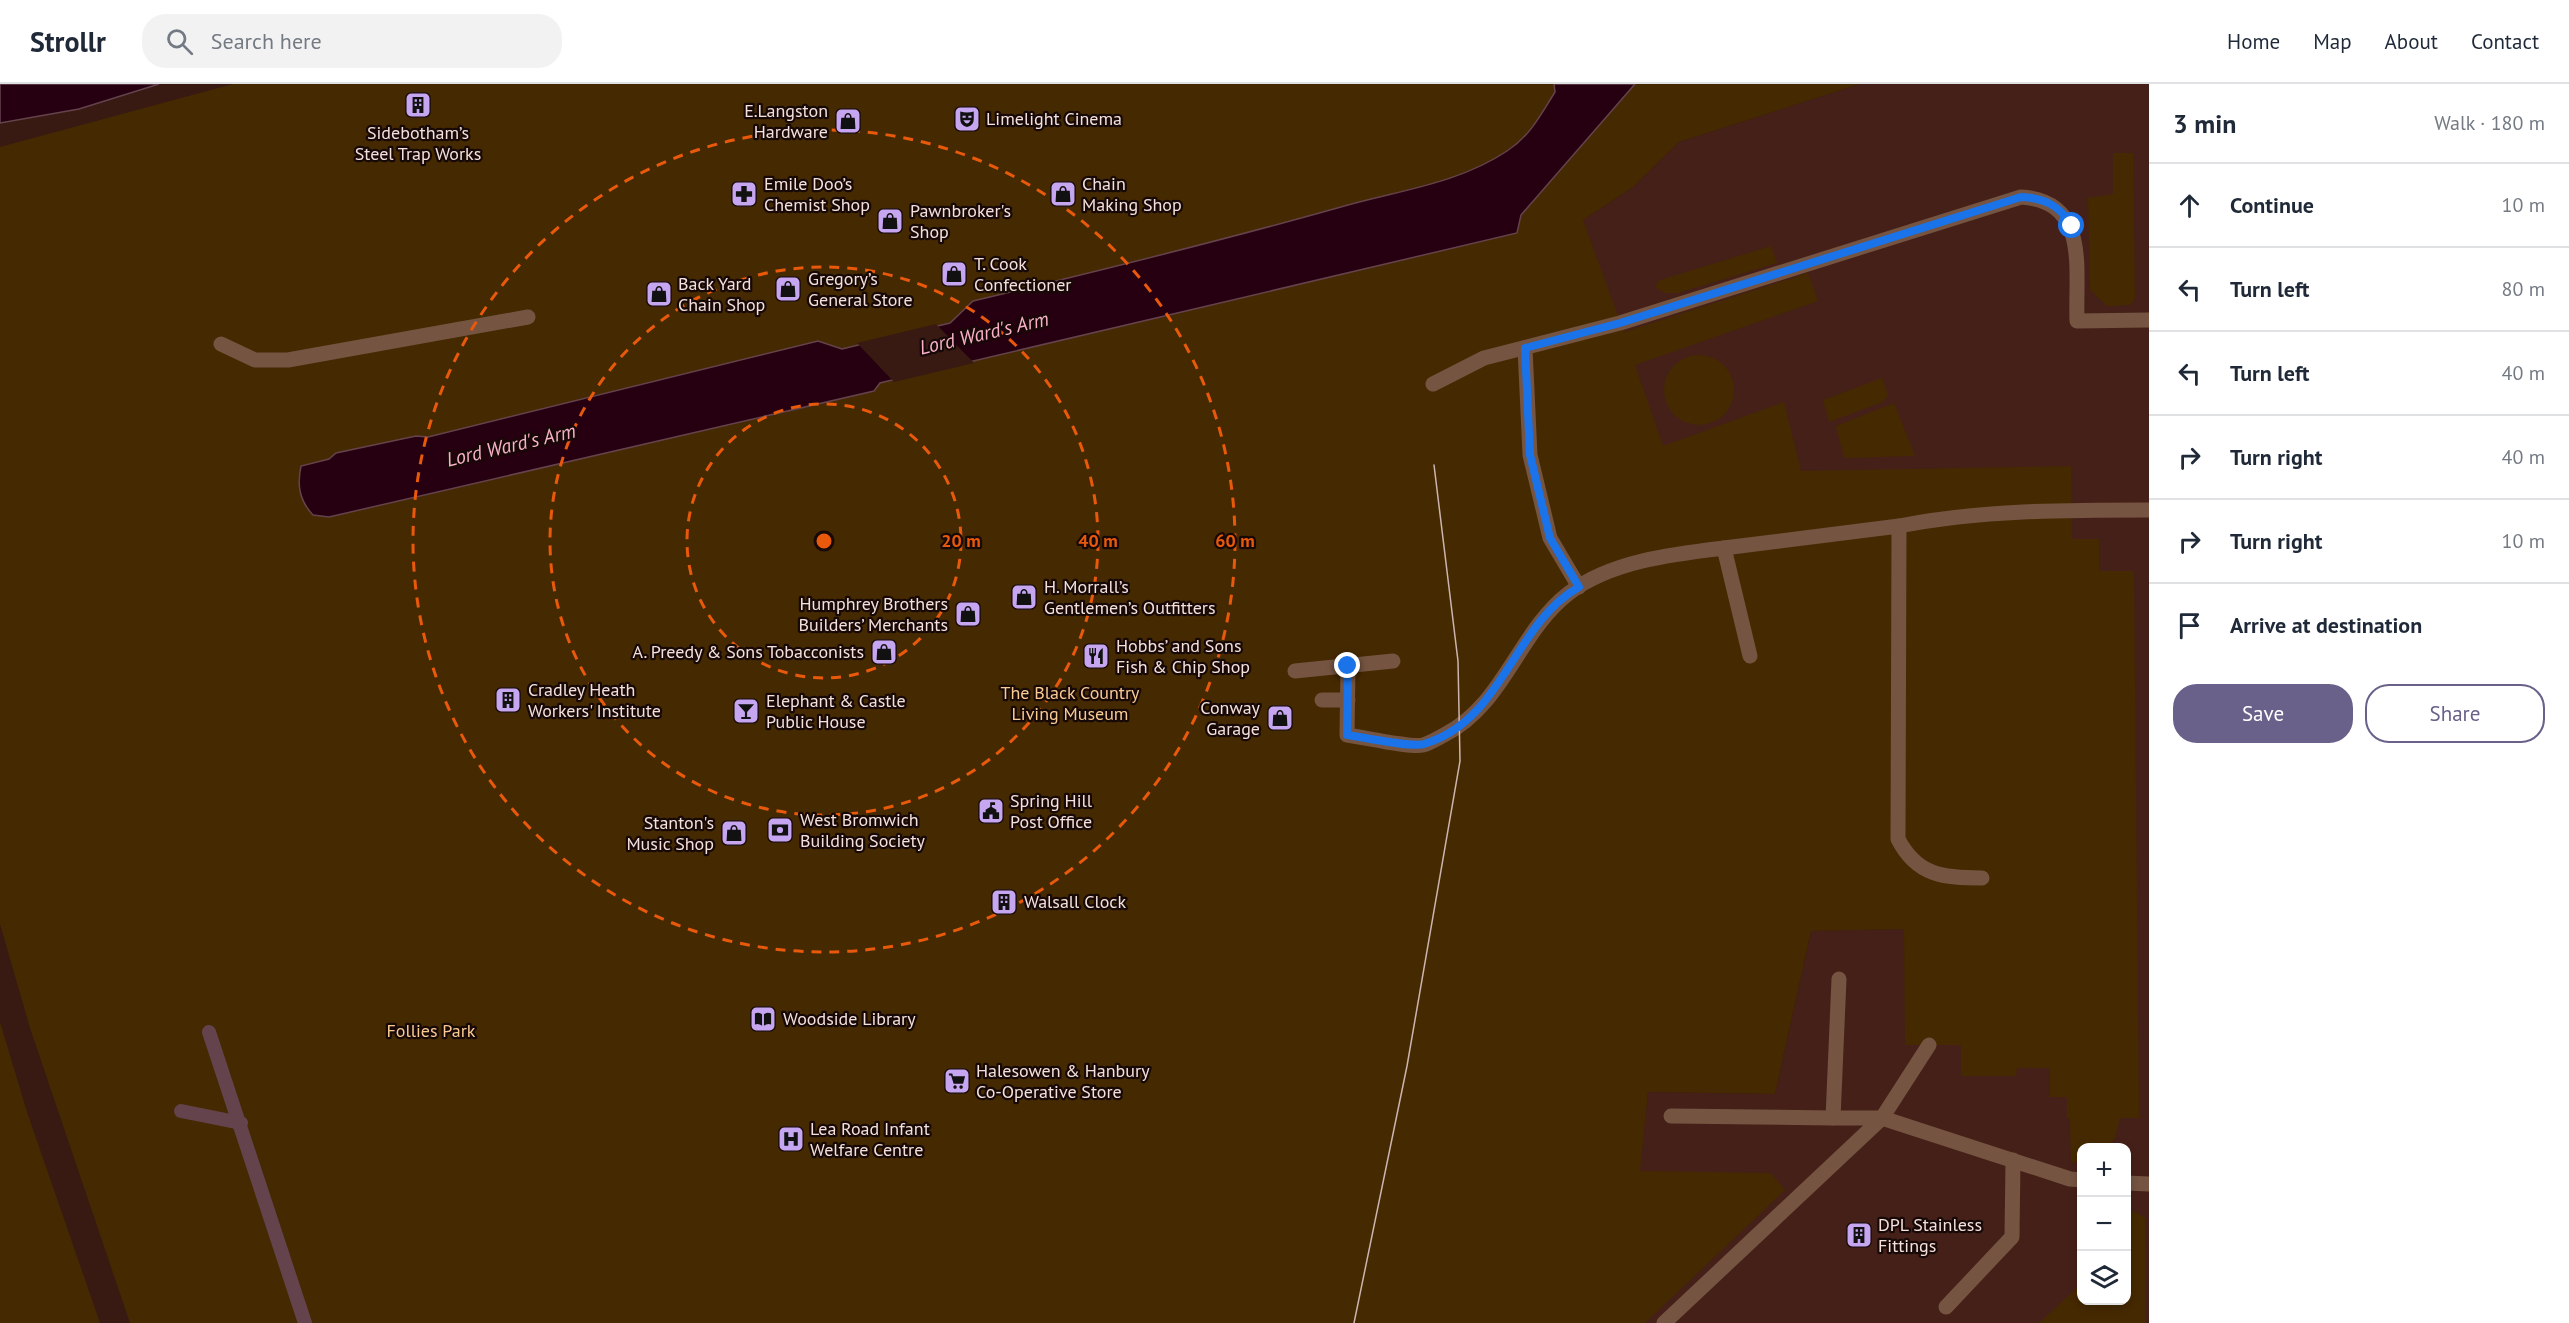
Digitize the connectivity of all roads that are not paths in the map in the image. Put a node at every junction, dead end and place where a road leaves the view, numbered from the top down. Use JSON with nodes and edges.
{"nodes":[{"id":1,"x":528,"y":316,"type":"dead end"},
{"id":2,"x":2149,"y":320,"type":"edge"},
{"id":3,"x":221,"y":344,"type":"dead end"},
{"id":4,"x":1525,"y":348,"type":"junction"},
{"id":5,"x":1433,"y":384,"type":"dead end"},
{"id":6,"x":2149,"y":510,"type":"edge"},
{"id":7,"x":1899,"y":526,"type":"junction"},
{"id":8,"x":1725,"y":548,"type":"junction"},
{"id":9,"x":1579,"y":587,"type":"junction"},
{"id":10,"x":1750,"y":656,"type":"dead end"},
{"id":11,"x":1393,"y":661,"type":"dead end"},
{"id":12,"x":1348,"y":666,"type":"junction"},
{"id":13,"x":1295,"y":671,"type":"dead end"},
{"id":14,"x":1322,"y":699,"type":"dead end"},
{"id":15,"x":1348,"y":699,"type":"junction"},
{"id":16,"x":1982,"y":878,"type":"dead end"},
{"id":17,"x":1839,"y":979,"type":"dead end"},
{"id":18,"x":1929,"y":1045,"type":"dead end"},
{"id":19,"x":1671,"y":1116,"type":"dead end"},
{"id":20,"x":1833,"y":1118,"type":"junction"},
{"id":21,"x":1882,"y":1118,"type":"junction"},
{"id":22,"x":2013,"y":1160,"type":"junction"},
{"id":23,"x":2077,"y":1180,"type":"edge"},
{"id":24,"x":2131,"y":1183,"type":"edge"},
{"id":25,"x":2149,"y":1184,"type":"edge"},
{"id":26,"x":1946,"y":1307,"type":"dead end"},
{"id":27,"x":1664,"y":1323,"type":"edge"}],
"edges":[{"from":1,"to":3,"type":"street"},
{"from":2,"to":4,"type":"street"},
{"from":4,"to":5,"type":"street"},
{"from":4,"to":9,"type":"street"},
{"from":6,"to":7,"type":"street"},
{"from":7,"to":8,"type":"street"},
{"from":7,"to":16,"type":"street"},
{"from":8,"to":9,"type":"street"},
{"from":8,"to":10,"type":"street"},
{"from":9,"to":15,"type":"street"},
{"from":11,"to":12,"type":"street"},
{"from":12,"to":13,"type":"street"},
{"from":12,"to":15,"type":"street"},
{"from":14,"to":15,"type":"street"},
{"from":17,"to":20,"type":"street"},
{"from":18,"to":21,"type":"street"},
{"from":19,"to":20,"type":"street"},
{"from":20,"to":21,"type":"street"},
{"from":21,"to":22,"type":"street"},
{"from":21,"to":27,"type":"street"},
{"from":22,"to":23,"type":"street"},
{"from":22,"to":26,"type":"street"},
{"from":24,"to":25,"type":"street"}]}
